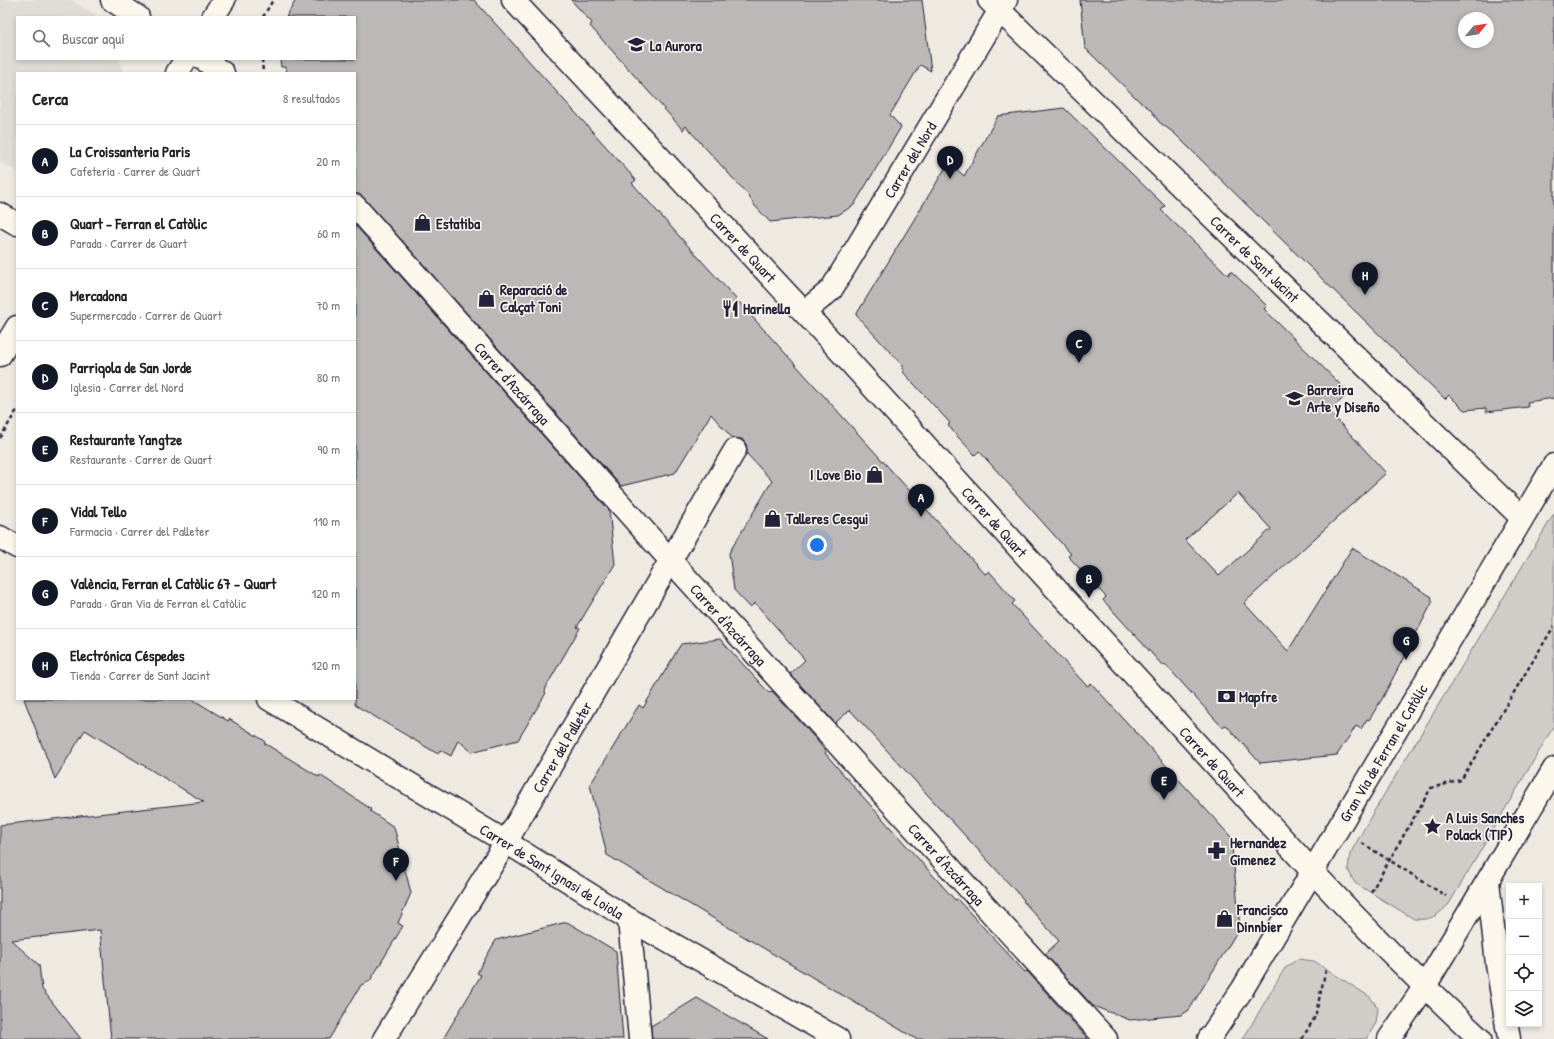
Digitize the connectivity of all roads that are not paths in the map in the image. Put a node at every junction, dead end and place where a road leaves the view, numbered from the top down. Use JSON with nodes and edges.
{"nodes":[{"id":1,"x":112,"y":0,"type":"edge"},
{"id":2,"x":224,"y":0,"type":"edge"},
{"id":3,"x":513,"y":0,"type":"edge"},
{"id":4,"x":998,"y":4,"type":"edge"},
{"id":5,"x":136,"y":16,"type":"edge"},
{"id":6,"x":214,"y":16,"type":"edge"},
{"id":7,"x":185,"y":60,"type":"edge"},
{"id":8,"x":204,"y":60,"type":"edge"},
{"id":9,"x":178,"y":72,"type":"edge"},
{"id":10,"x":222,"y":72,"type":"edge"},
{"id":11,"x":356,"y":207,"type":"edge"},
{"id":12,"x":0,"y":214,"type":"edge"},
{"id":13,"x":16,"y":223,"type":"edge"},
{"id":14,"x":804,"y":312,"type":"junction"},
{"id":15,"x":16,"y":329,"type":"edge"},
{"id":16,"x":0,"y":355,"type":"edge"},
{"id":17,"x":735,"y":450,"type":"dead end"},
{"id":18,"x":1554,"y":465,"type":"edge"},
{"id":19,"x":1522,"y":518,"type":"junction"},
{"id":20,"x":0,"y":537,"type":"edge"},
{"id":21,"x":16,"y":546,"type":"edge"},
{"id":22,"x":671,"y":560,"type":"junction"},
{"id":23,"x":271,"y":700,"type":"edge"},
{"id":24,"x":1554,"y":769,"type":"edge"},
{"id":25,"x":506,"y":842,"type":"junction"},
{"id":26,"x":1312,"y":871,"type":"junction"},
{"id":27,"x":1488,"y":881,"type":"junction"},
{"id":28,"x":630,"y":919,"type":"junction"},
{"id":29,"x":1424,"y":986,"type":"junction"},
{"id":30,"x":384,"y":1039,"type":"edge"},
{"id":31,"x":640,"y":1039,"type":"edge"},
{"id":32,"x":838,"y":1039,"type":"edge"},
{"id":33,"x":1106,"y":1039,"type":"edge"},
{"id":34,"x":1209,"y":1039,"type":"edge"},
{"id":35,"x":1389,"y":1039,"type":"edge"},
{"id":36,"x":1480,"y":1039,"type":"edge"},
{"id":37,"x":1509,"y":1039,"type":"edge"}],
"edges":[{"from":1,"to":5,"type":"street"},
{"from":2,"to":6,"type":"street"},
{"from":3,"to":14,"type":"street","name":"Carrer de Quart"},
{"from":4,"to":14,"type":"street","name":"Carrer del Nord"},
{"from":4,"to":19,"type":"street","name":"Carrer de Sant Jacint"},
{"from":7,"to":9,"type":"street"},
{"from":8,"to":10,"type":"street"},
{"from":11,"to":22,"type":"street","name":"Carrer d'Azcárraga"},
{"from":12,"to":13,"type":"street"},
{"from":14,"to":26,"type":"street","name":"Carrer de Quart"},
{"from":15,"to":16,"type":"street"},
{"from":17,"to":22,"type":"street","name":"Carrer del Palleter"},
{"from":18,"to":19,"type":"street","name":"Gran Via de Ferran el Catòlic"},
{"from":19,"to":26,"type":"street","name":"Gran Via de Ferran el Catòlic"},
{"from":20,"to":21,"type":"street"},
{"from":22,"to":25,"type":"street","name":"Carrer del Palleter"},
{"from":22,"to":33,"type":"street","name":"Carrer d'Azcárraga"},
{"from":23,"to":25,"type":"street","name":"Carrer de Sant Ignasi de Loiola"},
{"from":24,"to":27,"type":"street"},
{"from":25,"to":28,"type":"street","name":"Carrer de Sant Ignasi de Loiola"},
{"from":25,"to":30,"type":"street","name":"Carrer del Palleter"},
{"from":26,"to":29,"type":"street","name":"Carrer de Quart"},
{"from":26,"to":34,"type":"street","name":"Gran Via de Ferran el Catòlic"},
{"from":27,"to":29,"type":"street"},
{"from":27,"to":37,"type":"street"},
{"from":28,"to":31,"type":"street"},
{"from":28,"to":32,"type":"street","name":"Carrer de Sant Ignasi de Loiola"},
{"from":29,"to":35,"type":"street"},
{"from":29,"to":36,"type":"street","name":"Carrer de Quart"}]}
